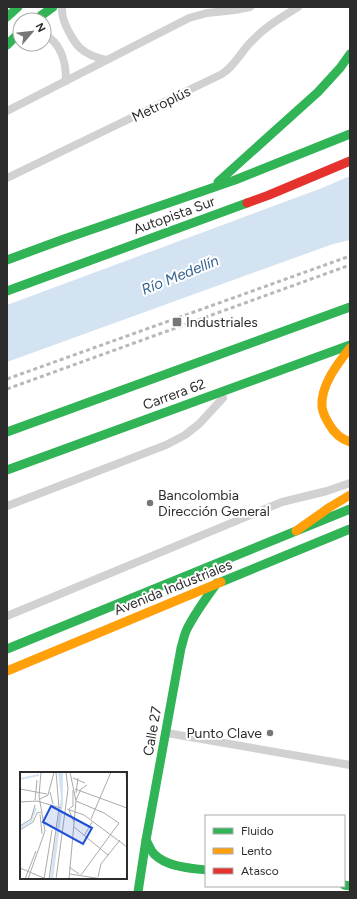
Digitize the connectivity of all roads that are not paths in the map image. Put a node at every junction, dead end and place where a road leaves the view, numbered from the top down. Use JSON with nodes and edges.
{"nodes":[{"id":1,"x":18,"y":7,"type":"edge"},
{"id":2,"x":62,"y":7,"type":"edge"},
{"id":3,"x":250,"y":7,"type":"edge"},
{"id":4,"x":298,"y":7,"type":"edge"},
{"id":5,"x":7,"y":17,"type":"edge"},
{"id":6,"x":52,"y":40,"type":"edge"},
{"id":7,"x":350,"y":54,"type":"edge"},
{"id":8,"x":106,"y":60,"type":"junction"},
{"id":9,"x":66,"y":81,"type":"junction"},
{"id":10,"x":7,"y":111,"type":"edge"},
{"id":11,"x":350,"y":134,"type":"edge"},
{"id":12,"x":350,"y":161,"type":"edge"},
{"id":13,"x":7,"y":178,"type":"edge"},
{"id":14,"x":211,"y":188,"type":"junction"},
{"id":15,"x":7,"y":251,"type":"edge"},
{"id":16,"x":26,"y":252,"type":"junction"},
{"id":17,"x":7,"y":260,"type":"edge"},
{"id":18,"x":7,"y":291,"type":"edge"},
{"id":19,"x":350,"y":307,"type":"edge"},
{"id":20,"x":350,"y":344,"type":"edge"},
{"id":21,"x":350,"y":348,"type":"edge"},
{"id":22,"x":233,"y":387,"type":"junction"},
{"id":23,"x":7,"y":432,"type":"edge"},
{"id":24,"x":350,"y":442,"type":"edge"},
{"id":25,"x":7,"y":470,"type":"edge"},
{"id":26,"x":350,"y":483,"type":"edge"},
{"id":27,"x":350,"y":495,"type":"edge"},
{"id":28,"x":7,"y":506,"type":"edge"},
{"id":29,"x":350,"y":509,"type":"edge"},
{"id":30,"x":350,"y":529,"type":"edge"},
{"id":31,"x":296,"y":531,"type":"junction"},
{"id":32,"x":217,"y":583,"type":"junction"},
{"id":33,"x":7,"y":616,"type":"edge"},
{"id":34,"x":7,"y":649,"type":"edge"},
{"id":35,"x":7,"y":671,"type":"edge"},
{"id":36,"x":166,"y":733,"type":"junction"},
{"id":37,"x":350,"y":765,"type":"edge"},
{"id":38,"x":146,"y":840,"type":"junction"},
{"id":39,"x":205,"y":870,"type":"edge"},
{"id":40,"x":138,"y":892,"type":"edge"}],
"edges":[{"from":1,"to":5,"type":"main road"},
{"from":2,"to":8,"type":"lane"},
{"from":3,"to":8,"type":"lane"},
{"from":4,"to":13,"type":"lane","name":"Metroplús"},
{"from":6,"to":9,"type":"lane"},
{"from":7,"to":14,"type":"main road"},
{"from":8,"to":9,"type":"lane"},
{"from":9,"to":10,"type":"lane"},
{"from":11,"to":14,"type":"main road","name":"Autopista Sur"},
{"from":12,"to":18,"type":"main road","name":"Autopista Sur"},
{"from":14,"to":16,"type":"main road","name":"Autopista Sur"},
{"from":15,"to":16,"type":"main road"},
{"from":16,"to":17,"type":"main road","name":"Autopista Sur"},
{"from":19,"to":23,"type":"main road","name":"Carrera 62"},
{"from":20,"to":22,"type":"main road","name":"Carrera 62"},
{"from":21,"to":24,"type":"main road"},
{"from":22,"to":25,"type":"main road","name":"Carrera 62"},
{"from":22,"to":28,"type":"lane"},
{"from":26,"to":33,"type":"lane"},
{"from":27,"to":31,"type":"main road"},
{"from":29,"to":31,"type":"main road","name":"Avenida Industriales"},
{"from":30,"to":32,"type":"main road","name":"Avenida Industriales"},
{"from":31,"to":34,"type":"main road","name":"Avenida Industriales"},
{"from":32,"to":35,"type":"main road","name":"Avenida Industriales"},
{"from":32,"to":36,"type":"main road","name":"Calle 27"},
{"from":36,"to":37,"type":"lane"},
{"from":36,"to":38,"type":"main road","name":"Calle 27"},
{"from":38,"to":39,"type":"main road"},
{"from":38,"to":40,"type":"main road","name":"Calle 27"}]}
